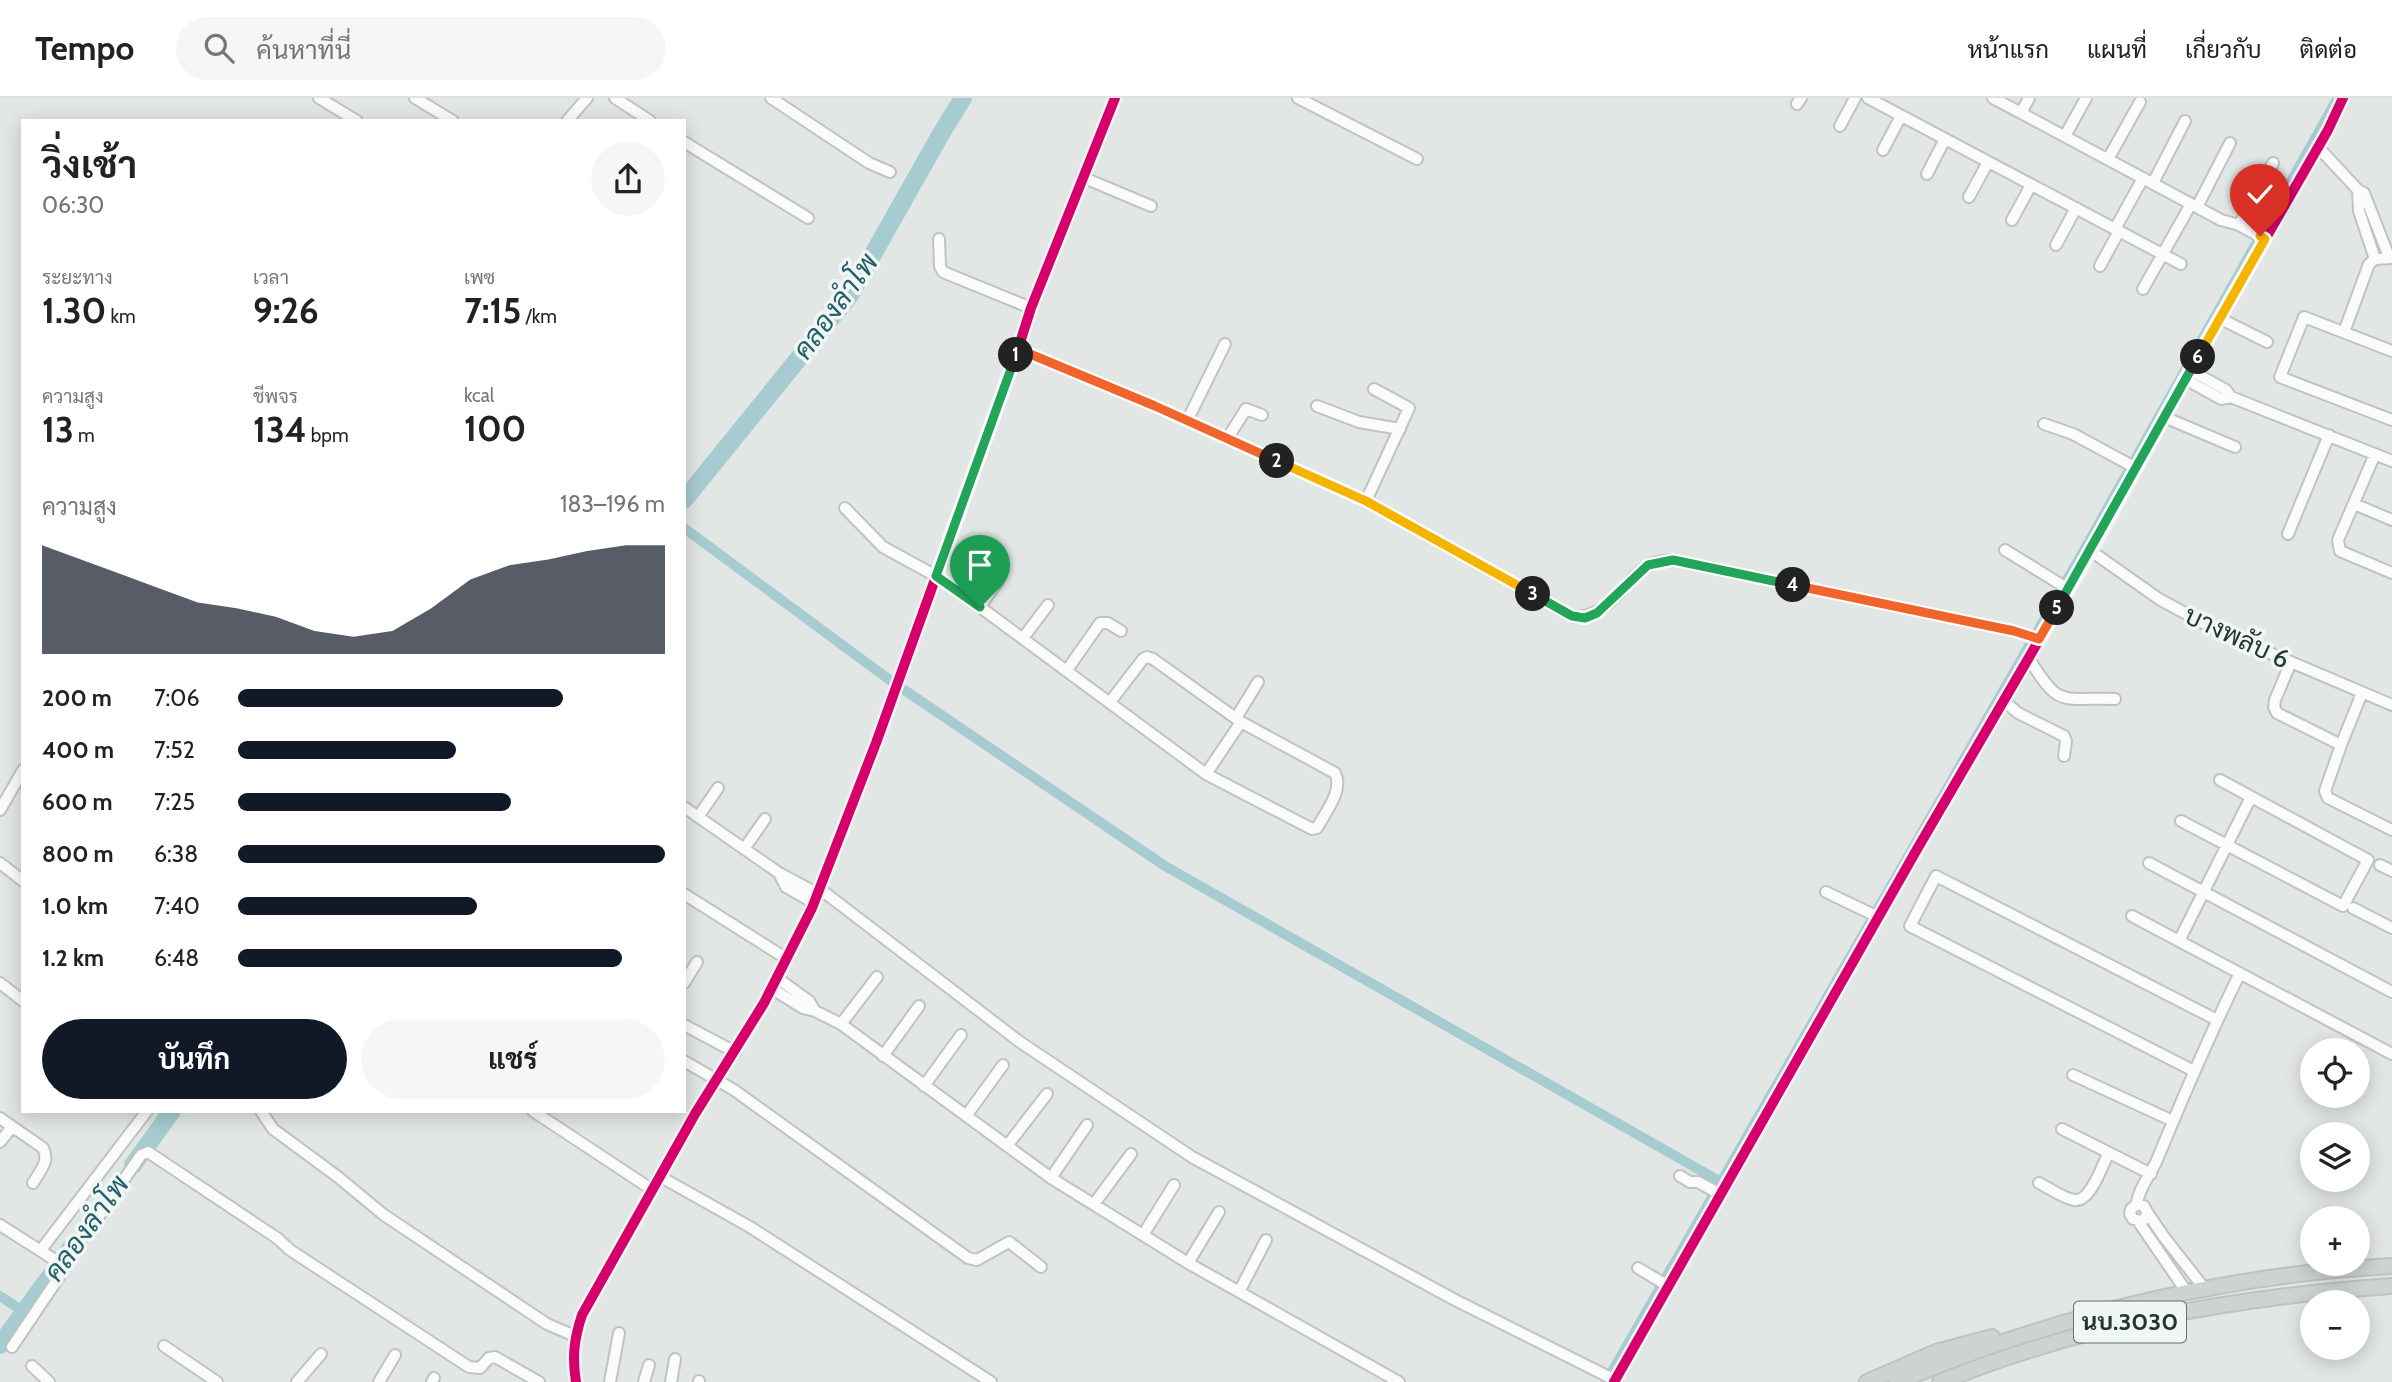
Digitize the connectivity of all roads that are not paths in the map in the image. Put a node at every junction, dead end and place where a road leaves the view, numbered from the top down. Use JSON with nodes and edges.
{"nodes":[{"id":1,"x":319,"y":98,"type":"edge"},
{"id":2,"x":415,"y":98,"type":"edge"},
{"id":3,"x":587,"y":98,"type":"edge"},
{"id":4,"x":615,"y":98,"type":"edge"},
{"id":5,"x":771,"y":98,"type":"edge"},
{"id":6,"x":1115,"y":98,"type":"edge"},
{"id":7,"x":1298,"y":98,"type":"edge"},
{"id":8,"x":1855,"y":98,"type":"edge"},
{"id":9,"x":1868,"y":98,"type":"edge"},
{"id":10,"x":1993,"y":98,"type":"edge"},
{"id":11,"x":2029,"y":98,"type":"edge"},
{"id":12,"x":2085,"y":98,"type":"edge"},
{"id":13,"x":2343,"y":98,"type":"edge"},
{"id":14,"x":2140,"y":102,"type":"dead end"},
{"id":15,"x":2021,"y":113,"type":"junction"},
{"id":16,"x":1902,"y":116,"type":"junction"},
{"id":17,"x":355,"y":119,"type":"edge"},
{"id":18,"x":450,"y":119,"type":"edge"},
{"id":19,"x":569,"y":119,"type":"edge"},
{"id":20,"x":647,"y":119,"type":"edge"},
{"id":21,"x":2185,"y":121,"type":"dead end"},
{"id":22,"x":1840,"y":126,"type":"dead end"},
{"id":23,"x":2065,"y":136,"type":"junction"},
{"id":24,"x":1945,"y":139,"type":"junction"},
{"id":25,"x":686,"y":143,"type":"edge"},
{"id":26,"x":2230,"y":143,"type":"dead end"},
{"id":27,"x":2318,"y":147,"type":"junction"},
{"id":28,"x":1883,"y":150,"type":"dead end"},
{"id":29,"x":1417,"y":159,"type":"dead end"},
{"id":30,"x":2108,"y":159,"type":"junction"},
{"id":31,"x":1988,"y":162,"type":"junction"},
{"id":32,"x":2273,"y":163,"type":"dead end"},
{"id":33,"x":890,"y":172,"type":"dead end"},
{"id":34,"x":1927,"y":174,"type":"dead end"},
{"id":35,"x":1082,"y":177,"type":"junction"},
{"id":36,"x":2148,"y":181,"type":"junction"},
{"id":37,"x":2031,"y":184,"type":"junction"},
{"id":38,"x":2358,"y":190,"type":"junction"},
{"id":39,"x":1969,"y":197,"type":"dead end"},
{"id":40,"x":2194,"y":205,"type":"junction"},
{"id":41,"x":1151,"y":206,"type":"dead end"},
{"id":42,"x":2076,"y":208,"type":"junction"},
{"id":43,"x":808,"y":218,"type":"dead end"},
{"id":44,"x":2012,"y":220,"type":"dead end"},
{"id":45,"x":2242,"y":227,"type":"junction"},
{"id":46,"x":2117,"y":230,"type":"junction"},
{"id":47,"x":2262,"y":237,"type":"junction"},
{"id":48,"x":939,"y":239,"type":"dead end"},
{"id":49,"x":2056,"y":245,"type":"dead end"},
{"id":50,"x":2162,"y":254,"type":"junction"},
{"id":51,"x":2391,"y":257,"type":"edge"},
{"id":52,"x":2375,"y":259,"type":"junction"},
{"id":53,"x":2181,"y":264,"type":"dead end"},
{"id":54,"x":2100,"y":266,"type":"dead end"},
{"id":55,"x":2143,"y":289,"type":"dead end"},
{"id":56,"x":1031,"y":308,"type":"junction"},
{"id":57,"x":2219,"y":318,"type":"junction"},
{"id":58,"x":2344,"y":332,"type":"junction"},
{"id":59,"x":2267,"y":342,"type":"dead end"},
{"id":60,"x":1225,"y":344,"type":"dead end"},
{"id":61,"x":1018,"y":349,"type":"junction"},
{"id":62,"x":2392,"y":351,"type":"edge"},
{"id":63,"x":2188,"y":374,"type":"junction"},
{"id":64,"x":1374,"y":389,"type":"dead end"},
{"id":65,"x":1317,"y":406,"type":"dead end"},
{"id":66,"x":1262,"y":415,"type":"dead end"},
{"id":67,"x":2164,"y":417,"type":"junction"},
{"id":68,"x":2392,"y":420,"type":"edge"},
{"id":69,"x":1187,"y":421,"type":"junction"},
{"id":70,"x":2044,"y":424,"type":"dead end"},
{"id":71,"x":1400,"y":429,"type":"junction"},
{"id":72,"x":2329,"y":435,"type":"junction"},
{"id":73,"x":1227,"y":439,"type":"junction"},
{"id":74,"x":2235,"y":447,"type":"dead end"},
{"id":75,"x":2375,"y":454,"type":"junction"},
{"id":76,"x":2392,"y":461,"type":"edge"},
{"id":77,"x":2134,"y":468,"type":"junction"},
{"id":78,"x":1366,"y":501,"type":"junction"},
{"id":79,"x":2354,"y":504,"type":"junction"},
{"id":80,"x":845,"y":508,"type":"dead end"},
{"id":81,"x":2392,"y":520,"type":"edge"},
{"id":82,"x":2288,"y":534,"type":"dead end"},
{"id":83,"x":2005,"y":550,"type":"dead end"},
{"id":84,"x":2091,"y":551,"type":"junction"},
{"id":85,"x":2392,"y":573,"type":"edge"},
{"id":86,"x":936,"y":576,"type":"junction"},
{"id":87,"x":996,"y":582,"type":"dead end"},
{"id":88,"x":2066,"y":588,"type":"junction"},
{"id":89,"x":1048,"y":605,"type":"dead end"},
{"id":90,"x":980,"y":607,"type":"junction"},
{"id":91,"x":1121,"y":631,"type":"dead end"},
{"id":92,"x":1023,"y":638,"type":"junction"},
{"id":93,"x":2037,"y":639,"type":"junction"},
{"id":94,"x":2028,"y":657,"type":"junction"},
{"id":95,"x":2291,"y":662,"type":"junction"},
{"id":96,"x":1066,"y":670,"type":"junction"},
{"id":97,"x":1258,"y":682,"type":"dead end"},
{"id":98,"x":2362,"y":693,"type":"junction"},
{"id":99,"x":2115,"y":699,"type":"dead end"},
{"id":100,"x":2003,"y":700,"type":"junction"},
{"id":101,"x":1110,"y":702,"type":"junction"},
{"id":102,"x":2392,"y":705,"type":"edge"},
{"id":103,"x":1239,"y":720,"type":"junction"},
{"id":104,"x":2341,"y":745,"type":"junction"},
{"id":105,"x":2064,"y":756,"type":"dead end"},
{"id":106,"x":1206,"y":774,"type":"junction"},
{"id":107,"x":2220,"y":780,"type":"dead end"},
{"id":108,"x":20,"y":782,"type":"edge"},
{"id":109,"x":718,"y":788,"type":"dead end"},
{"id":110,"x":2251,"y":797,"type":"junction"},
{"id":111,"x":686,"y":808,"type":"edge"},
{"id":112,"x":0,"y":810,"type":"edge"},
{"id":113,"x":698,"y":817,"type":"junction"},
{"id":114,"x":765,"y":819,"type":"dead end"},
{"id":115,"x":2181,"y":821,"type":"dead end"},
{"id":116,"x":2392,"y":830,"type":"edge"},
{"id":117,"x":2228,"y":845,"type":"junction"},
{"id":118,"x":744,"y":849,"type":"junction"},
{"id":119,"x":0,"y":863,"type":"edge"},
{"id":120,"x":2149,"y":863,"type":"dead end"},
{"id":121,"x":2380,"y":865,"type":"dead end"},
{"id":122,"x":2392,"y":871,"type":"edge"},
{"id":123,"x":21,"y":879,"type":"edge"},
{"id":124,"x":1826,"y":892,"type":"dead end"},
{"id":125,"x":2203,"y":893,"type":"junction"},
{"id":126,"x":686,"y":895,"type":"edge"},
{"id":127,"x":817,"y":895,"type":"junction"},
{"id":128,"x":2353,"y":908,"type":"dead end"},
{"id":129,"x":1877,"y":916,"type":"junction"},
{"id":130,"x":2132,"y":916,"type":"dead end"},
{"id":131,"x":2392,"y":928,"type":"edge"},
{"id":132,"x":2179,"y":941,"type":"junction"},
{"id":133,"x":787,"y":959,"type":"junction"},
{"id":134,"x":698,"y":962,"type":"dead end"},
{"id":135,"x":2240,"y":972,"type":"junction"},
{"id":136,"x":877,"y":977,"type":"dead end"},
{"id":137,"x":686,"y":981,"type":"edge"},
{"id":138,"x":0,"y":983,"type":"edge"},
{"id":139,"x":774,"y":983,"type":"junction"},
{"id":140,"x":2392,"y":992,"type":"edge"},
{"id":141,"x":21,"y":999,"type":"edge"},
{"id":142,"x":919,"y":1006,"type":"dead end"},
{"id":143,"x":2217,"y":1020,"type":"junction"},
{"id":144,"x":841,"y":1024,"type":"junction"},
{"id":145,"x":686,"y":1027,"type":"edge"},
{"id":146,"x":961,"y":1035,"type":"dead end"},
{"id":147,"x":735,"y":1052,"type":"junction"},
{"id":148,"x":2392,"y":1054,"type":"edge"},
{"id":149,"x":883,"y":1056,"type":"junction"},
{"id":150,"x":686,"y":1062,"type":"edge"},
{"id":151,"x":1003,"y":1065,"type":"dead end"},
{"id":152,"x":2194,"y":1072,"type":"junction"},
{"id":153,"x":2073,"y":1075,"type":"dead end"},
{"id":154,"x":717,"y":1079,"type":"junction"},
{"id":155,"x":924,"y":1086,"type":"junction"},
{"id":156,"x":1046,"y":1094,"type":"dead end"},
{"id":157,"x":146,"y":1113,"type":"edge"},
{"id":158,"x":262,"y":1113,"type":"edge"},
{"id":159,"x":536,"y":1113,"type":"edge"},
{"id":160,"x":966,"y":1116,"type":"junction"},
{"id":161,"x":0,"y":1118,"type":"edge"},
{"id":162,"x":2173,"y":1121,"type":"junction"},
{"id":163,"x":1087,"y":1125,"type":"dead end"},
{"id":164,"x":12,"y":1126,"type":"junction"},
{"id":165,"x":2062,"y":1129,"type":"dead end"},
{"id":166,"x":0,"y":1142,"type":"edge"},
{"id":167,"x":1007,"y":1146,"type":"junction"},
{"id":168,"x":1130,"y":1154,"type":"dead end"},
{"id":169,"x":2108,"y":1154,"type":"junction"},
{"id":170,"x":2151,"y":1174,"type":"junction"},
{"id":171,"x":1680,"y":1175,"type":"dead end"},
{"id":172,"x":659,"y":1176,"type":"junction"},
{"id":173,"x":1051,"y":1178,"type":"junction"},
{"id":174,"x":33,"y":1183,"type":"dead end"},
{"id":175,"x":2039,"y":1183,"type":"dead end"},
{"id":176,"x":1174,"y":1185,"type":"dead end"},
{"id":177,"x":651,"y":1189,"type":"junction"},
{"id":178,"x":1718,"y":1193,"type":"junction"},
{"id":179,"x":1094,"y":1204,"type":"junction"},
{"id":180,"x":2137,"y":1204,"type":"junction"},
{"id":181,"x":1219,"y":1212,"type":"dead end"},
{"id":182,"x":2147,"y":1212,"type":"junction"},
{"id":183,"x":2138,"y":1221,"type":"junction"},
{"id":184,"x":0,"y":1226,"type":"edge"},
{"id":185,"x":1143,"y":1235,"type":"junction"},
{"id":186,"x":1266,"y":1240,"type":"dead end"},
{"id":187,"x":42,"y":1251,"type":"junction"},
{"id":188,"x":2392,"y":1257,"type":"edge"},
{"id":189,"x":2370,"y":1261,"type":"edge"},
{"id":190,"x":1188,"y":1263,"type":"junction"},
{"id":191,"x":65,"y":1266,"type":"junction"},
{"id":192,"x":2392,"y":1266,"type":"edge"},
{"id":193,"x":1041,"y":1267,"type":"dead end"},
{"id":194,"x":1642,"y":1271,"type":"dead end"},
{"id":195,"x":2300,"y":1273,"type":"edge"},
{"id":196,"x":2294,"y":1274,"type":"junction"},
{"id":197,"x":1666,"y":1285,"type":"junction"},
{"id":198,"x":2392,"y":1286,"type":"edge"},
{"id":199,"x":2204,"y":1288,"type":"junction"},
{"id":200,"x":2339,"y":1290,"type":"edge"},
{"id":201,"x":1239,"y":1292,"type":"junction"},
{"id":202,"x":2186,"y":1292,"type":"junction"},
{"id":203,"x":2370,"y":1293,"type":"edge"},
{"id":204,"x":2300,"y":1294,"type":"edge"},
{"id":205,"x":2392,"y":1294,"type":"edge"},
{"id":206,"x":2052,"y":1326,"type":"junction"},
{"id":207,"x":619,"y":1333,"type":"dead end"},
{"id":208,"x":575,"y":1336,"type":"junction"},
{"id":209,"x":2059,"y":1340,"type":"junction"},
{"id":210,"x":164,"y":1346,"type":"dead end"},
{"id":211,"x":12,"y":1347,"type":"dead end"},
{"id":212,"x":321,"y":1354,"type":"dead end"},
{"id":213,"x":395,"y":1355,"type":"dead end"},
{"id":214,"x":675,"y":1359,"type":"dead end"},
{"id":215,"x":649,"y":1364,"type":"dead end"},
{"id":216,"x":32,"y":1366,"type":"dead end"},
{"id":217,"x":1615,"y":1381,"type":"edge"},
{"id":218,"x":49,"y":1382,"type":"edge"},
{"id":219,"x":217,"y":1382,"type":"edge"},
{"id":220,"x":297,"y":1382,"type":"edge"},
{"id":221,"x":379,"y":1382,"type":"edge"},
{"id":222,"x":540,"y":1382,"type":"edge"},
{"id":223,"x":576,"y":1382,"type":"edge"},
{"id":224,"x":610,"y":1382,"type":"edge"},
{"id":225,"x":644,"y":1382,"type":"edge"},
{"id":226,"x":671,"y":1382,"type":"edge"},
{"id":227,"x":991,"y":1382,"type":"edge"},
{"id":228,"x":1399,"y":1382,"type":"edge"},
{"id":229,"x":1867,"y":1382,"type":"edge"},
{"id":230,"x":1897,"y":1382,"type":"edge"},
{"id":231,"x":1940,"y":1382,"type":"edge"},
{"id":232,"x":1967,"y":1382,"type":"edge"}],
"edges":[{"from":1,"to":17,"type":"street"},
{"from":2,"to":18,"type":"street"},
{"from":3,"to":19,"type":"street"},
{"from":4,"to":20,"type":"street"},
{"from":5,"to":33,"type":"street"},
{"from":6,"to":35,"type":"street"},
{"from":7,"to":29,"type":"street"},
{"from":8,"to":22,"type":"street"},
{"from":9,"to":16,"type":"street"},
{"from":10,"to":15,"type":"street"},
{"from":11,"to":15,"type":"street"},
{"from":12,"to":23,"type":"street"},
{"from":13,"to":27,"type":"street"},
{"from":14,"to":30,"type":"street"},
{"from":15,"to":23,"type":"street"},
{"from":16,"to":24,"type":"street"},
{"from":16,"to":28,"type":"street"},
{"from":21,"to":36,"type":"street"},
{"from":23,"to":30,"type":"street"},
{"from":24,"to":31,"type":"street"},
{"from":24,"to":34,"type":"street"},
{"from":25,"to":43,"type":"street"},
{"from":26,"to":40,"type":"street"},
{"from":27,"to":38,"type":"street"},
{"from":27,"to":47,"type":"street"},
{"from":30,"to":36,"type":"street"},
{"from":31,"to":37,"type":"street"},
{"from":31,"to":39,"type":"street"},
{"from":32,"to":45,"type":"street"},
{"from":35,"to":41,"type":"street"},
{"from":35,"to":56,"type":"street"},
{"from":36,"to":40,"type":"street"},
{"from":36,"to":46,"type":"street"},
{"from":37,"to":42,"type":"street"},
{"from":37,"to":44,"type":"street"},
{"from":38,"to":51,"type":"street"},
{"from":38,"to":52,"type":"street"},
{"from":40,"to":45,"type":"street"},
{"from":40,"to":50,"type":"street"},
{"from":42,"to":46,"type":"street"},
{"from":42,"to":49,"type":"street"},
{"from":45,"to":47,"type":"street"},
{"from":46,"to":50,"type":"street"},
{"from":46,"to":54,"type":"street"},
{"from":47,"to":57,"type":"street"},
{"from":48,"to":56,"type":"street"},
{"from":50,"to":53,"type":"street"},
{"from":50,"to":55,"type":"street"},
{"from":51,"to":52,"type":"street"},
{"from":52,"to":58,"type":"street"},
{"from":56,"to":61,"type":"street"},
{"from":57,"to":59,"type":"street"},
{"from":57,"to":63,"type":"street"},
{"from":58,"to":62,"type":"street"},
{"from":58,"to":68,"type":"street"},
{"from":60,"to":69,"type":"street"},
{"from":61,"to":69,"type":"street"},
{"from":61,"to":86,"type":"street"},
{"from":63,"to":67,"type":"street"},
{"from":63,"to":72,"type":"street"},
{"from":64,"to":71,"type":"street"},
{"from":65,"to":71,"type":"street"},
{"from":66,"to":73,"type":"street"},
{"from":67,"to":74,"type":"street"},
{"from":67,"to":77,"type":"street"},
{"from":69,"to":73,"type":"street"},
{"from":70,"to":77,"type":"street"},
{"from":71,"to":78,"type":"street"},
{"from":72,"to":75,"type":"street"},
{"from":72,"to":82,"type":"street"},
{"from":73,"to":78,"type":"street"},
{"from":75,"to":76,"type":"street"},
{"from":75,"to":79,"type":"street"},
{"from":77,"to":84,"type":"street"},
{"from":78,"to":93,"type":"street"},
{"from":79,"to":81,"type":"street"},
{"from":79,"to":85,"type":"street"},
{"from":80,"to":86,"type":"street"},
{"from":83,"to":88,"type":"street"},
{"from":84,"to":88,"type":"street"},
{"from":84,"to":95,"type":"street","name":"บางพลับ 6"},
{"from":86,"to":90,"type":"street"},
{"from":86,"to":127,"type":"street"},
{"from":87,"to":90,"type":"street"},
{"from":88,"to":93,"type":"street"},
{"from":89,"to":92,"type":"street"},
{"from":90,"to":92,"type":"street"},
{"from":91,"to":96,"type":"street"},
{"from":92,"to":96,"type":"street"},
{"from":93,"to":94,"type":"street"},
{"from":94,"to":99,"type":"street"},
{"from":94,"to":100,"type":"street"},
{"from":95,"to":98,"type":"street","name":"บางพลับ 6"},
{"from":95,"to":104,"type":"street"},
{"from":96,"to":101,"type":"street"},
{"from":97,"to":103,"type":"street"},
{"from":98,"to":102,"type":"street","name":"บางพลับ 6"},
{"from":98,"to":104,"type":"street"},
{"from":100,"to":105,"type":"street"},
{"from":100,"to":129,"type":"street"},
{"from":101,"to":103,"type":"street"},
{"from":101,"to":106,"type":"street"},
{"from":103,"to":106,"type":"street"},
{"from":103,"to":106,"type":"street"},
{"from":104,"to":116,"type":"street"},
{"from":107,"to":110,"type":"street"},
{"from":108,"to":112,"type":"street"},
{"from":109,"to":113,"type":"street"},
{"from":110,"to":117,"type":"street"},
{"from":110,"to":117,"type":"street"},
{"from":111,"to":113,"type":"street"},
{"from":113,"to":118,"type":"street"},
{"from":114,"to":118,"type":"street"},
{"from":115,"to":117,"type":"street"},
{"from":117,"to":125,"type":"street"},
{"from":118,"to":127,"type":"street"},
{"from":119,"to":123,"type":"street"},
{"from":120,"to":125,"type":"street"},
{"from":121,"to":122,"type":"street"},
{"from":124,"to":129,"type":"street"},
{"from":125,"to":132,"type":"street"},
{"from":125,"to":140,"type":"street"},
{"from":126,"to":133,"type":"street"},
{"from":127,"to":133,"type":"street"},
{"from":127,"to":217,"type":"street"},
{"from":128,"to":131,"type":"street"},
{"from":129,"to":178,"type":"street"},
{"from":130,"to":132,"type":"street"},
{"from":132,"to":135,"type":"street"},
{"from":133,"to":139,"type":"street"},
{"from":134,"to":137,"type":"street"},
{"from":135,"to":143,"type":"street"},
{"from":135,"to":148,"type":"street"},
{"from":136,"to":144,"type":"street"},
{"from":138,"to":141,"type":"street"},
{"from":139,"to":144,"type":"street"},
{"from":139,"to":147,"type":"street"},
{"from":142,"to":149,"type":"street"},
{"from":143,"to":152,"type":"street"},
{"from":143,"to":152,"type":"street"},
{"from":144,"to":149,"type":"street"},
{"from":145,"to":147,"type":"street"},
{"from":146,"to":155,"type":"street"},
{"from":147,"to":154,"type":"street"},
{"from":149,"to":155,"type":"street"},
{"from":150,"to":154,"type":"street"},
{"from":151,"to":160,"type":"street"},
{"from":152,"to":162,"type":"street"},
{"from":153,"to":162,"type":"street"},
{"from":154,"to":172,"type":"street"},
{"from":154,"to":193,"type":"street"},
{"from":155,"to":160,"type":"street"},
{"from":156,"to":167,"type":"street"},
{"from":157,"to":187,"type":"street"},
{"from":158,"to":208,"type":"street"},
{"from":159,"to":177,"type":"street"},
{"from":160,"to":167,"type":"street"},
{"from":161,"to":164,"type":"street"},
{"from":162,"to":170,"type":"street"},
{"from":163,"to":173,"type":"street"},
{"from":164,"to":166,"type":"street"},
{"from":164,"to":174,"type":"street"},
{"from":165,"to":169,"type":"street"},
{"from":167,"to":173,"type":"street"},
{"from":168,"to":179,"type":"street"},
{"from":169,"to":170,"type":"street"},
{"from":169,"to":175,"type":"street"},
{"from":170,"to":180,"type":"street"},
{"from":171,"to":178,"type":"street"},
{"from":172,"to":177,"type":"street"},
{"from":172,"to":227,"type":"street"},
{"from":173,"to":179,"type":"street"},
{"from":176,"to":185,"type":"street"},
{"from":177,"to":208,"type":"street"},
{"from":178,"to":197,"type":"street"},
{"from":179,"to":185,"type":"street"},
{"from":180,"to":182,"type":"street"},
{"from":180,"to":183,"type":"street"},
{"from":181,"to":190,"type":"street"},
{"from":182,"to":183,"type":"street"},
{"from":182,"to":199,"type":"street"},
{"from":183,"to":202,"type":"street"},
{"from":184,"to":187,"type":"street"},
{"from":185,"to":190,"type":"street"},
{"from":186,"to":201,"type":"street"},
{"from":187,"to":191,"type":"street"},
{"from":188,"to":189,"type":"main road"},
{"from":190,"to":201,"type":"street"},
{"from":191,"to":211,"type":"street"},
{"from":191,"to":222,"type":"street"},
{"from":192,"to":196,"type":"main road","number":"นบ.3030"},
{"from":194,"to":197,"type":"street"},
{"from":195,"to":196,"type":"main road"},
{"from":196,"to":199,"type":"main road","number":"นบ.3030"},
{"from":197,"to":217,"type":"street"},
{"from":198,"to":200,"type":"main road","number":"นบ.3030"},
{"from":199,"to":202,"type":"main road","number":"นบ.3030"},
{"from":201,"to":228,"type":"street"},
{"from":202,"to":206,"type":"main road","number":"นบ.3030"},
{"from":203,"to":205,"type":"main road"},
{"from":204,"to":209,"type":"main road","number":"นบ.3030"},
{"from":206,"to":229,"type":"main road"},
{"from":206,"to":230,"type":"main road","number":"นบ.3030"},
{"from":207,"to":224,"type":"street"},
{"from":208,"to":223,"type":"street"},
{"from":209,"to":231,"type":"main road","number":"นบ.3030"},
{"from":209,"to":232,"type":"main road"},
{"from":210,"to":219,"type":"street"},
{"from":212,"to":220,"type":"street"},
{"from":213,"to":221,"type":"street"},
{"from":214,"to":226,"type":"street"},
{"from":215,"to":225,"type":"street"},
{"from":216,"to":218,"type":"street"}]}
